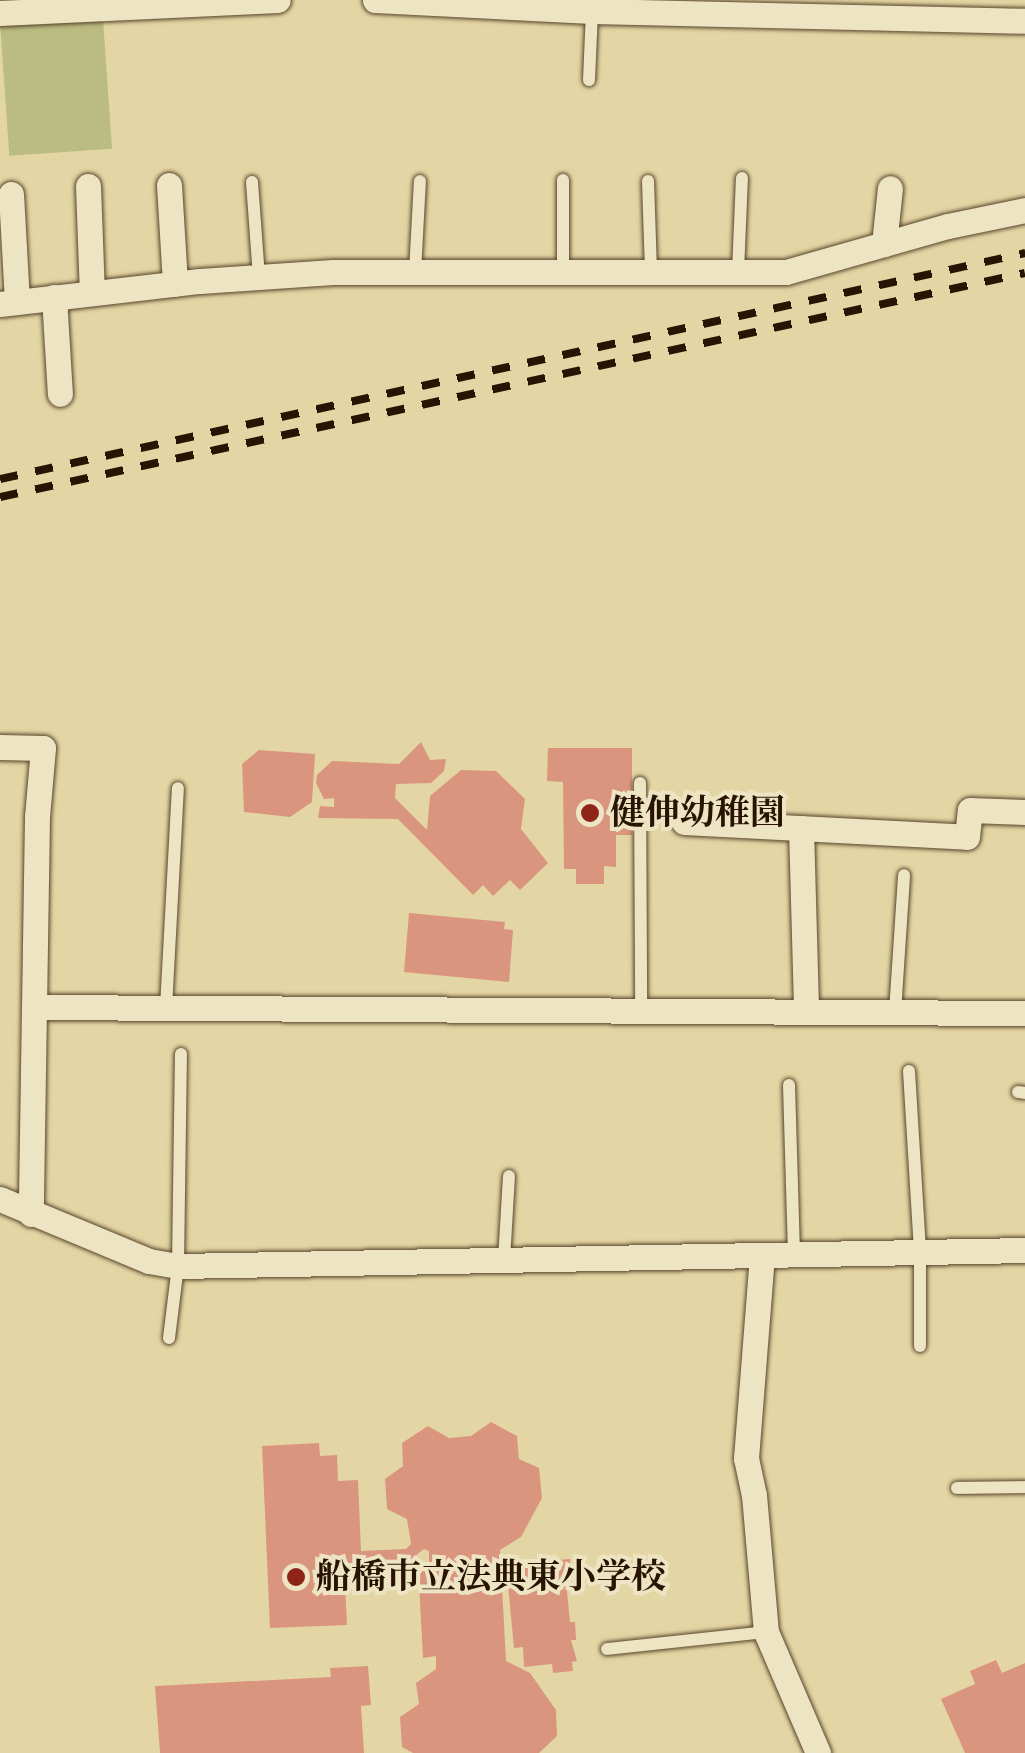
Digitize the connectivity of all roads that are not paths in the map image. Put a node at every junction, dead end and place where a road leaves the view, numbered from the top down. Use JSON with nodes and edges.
{"nodes":[{"id":1,"x":278,"y":0,"type":"edge"},
{"id":2,"x":375,"y":0,"type":"edge"},
{"id":3,"x":185,"y":2,"type":"edge"},
{"id":4,"x":733,"y":8,"type":"edge"},
{"id":5,"x":11,"y":9,"type":"edge"},
{"id":6,"x":956,"y":10,"type":"edge"},
{"id":7,"x":592,"y":11,"type":"junction"},
{"id":8,"x":1025,"y":21,"type":"edge"},
{"id":9,"x":588,"y":80,"type":"dead end"},
{"id":10,"x":742,"y":178,"type":"dead end"},
{"id":11,"x":563,"y":180,"type":"dead end"},
{"id":12,"x":420,"y":181,"type":"dead end"},
{"id":13,"x":648,"y":181,"type":"dead end"},
{"id":14,"x":252,"y":182,"type":"dead end"},
{"id":15,"x":169,"y":185,"type":"dead end"},
{"id":16,"x":88,"y":186,"type":"dead end"},
{"id":17,"x":890,"y":188,"type":"dead end"},
{"id":18,"x":11,"y":194,"type":"dead end"},
{"id":19,"x":1025,"y":210,"type":"edge"},
{"id":20,"x":884,"y":244,"type":"junction"},
{"id":21,"x":415,"y":272,"type":"junction"},
{"id":22,"x":564,"y":272,"type":"junction"},
{"id":23,"x":651,"y":272,"type":"junction"},
{"id":24,"x":738,"y":272,"type":"junction"},
{"id":25,"x":259,"y":277,"type":"junction"},
{"id":26,"x":174,"y":284,"type":"junction"},
{"id":27,"x":92,"y":293,"type":"junction"},
{"id":28,"x":54,"y":298,"type":"junction"},
{"id":29,"x":8,"y":303,"type":"edge"},
{"id":30,"x":60,"y":394,"type":"dead end"},
{"id":31,"x":0,"y":747,"type":"edge"},
{"id":32,"x":640,"y":783,"type":"dead end"},
{"id":33,"x":178,"y":788,"type":"dead end"},
{"id":34,"x":1025,"y":812,"type":"edge"},
{"id":35,"x":684,"y":822,"type":"dead end"},
{"id":36,"x":802,"y":828,"type":"junction"},
{"id":37,"x":904,"y":875,"type":"dead end"},
{"id":38,"x":35,"y":1007,"type":"junction"},
{"id":39,"x":166,"y":1008,"type":"junction"},
{"id":40,"x":641,"y":1011,"type":"junction"},
{"id":41,"x":806,"y":1012,"type":"junction"},
{"id":42,"x":894,"y":1012,"type":"junction"},
{"id":43,"x":1025,"y":1013,"type":"edge"},
{"id":44,"x":181,"y":1054,"type":"dead end"},
{"id":45,"x":909,"y":1071,"type":"dead end"},
{"id":46,"x":789,"y":1086,"type":"dead end"},
{"id":47,"x":509,"y":1176,"type":"dead end"},
{"id":48,"x":0,"y":1199,"type":"edge"},
{"id":49,"x":31,"y":1214,"type":"junction"},
{"id":50,"x":1025,"y":1250,"type":"edge"},
{"id":51,"x":920,"y":1252,"type":"junction"},
{"id":52,"x":794,"y":1254,"type":"junction"},
{"id":53,"x":762,"y":1255,"type":"junction"},
{"id":54,"x":504,"y":1260,"type":"junction"},
{"id":55,"x":178,"y":1266,"type":"junction"},
{"id":56,"x":169,"y":1338,"type":"dead end"},
{"id":57,"x":920,"y":1346,"type":"dead end"},
{"id":58,"x":957,"y":1488,"type":"dead end"},
{"id":59,"x":1025,"y":1488,"type":"edge"},
{"id":60,"x":766,"y":1632,"type":"junction"},
{"id":61,"x":607,"y":1649,"type":"dead end"},
{"id":62,"x":818,"y":1753,"type":"edge"}],
"edges":[{"from":1,"to":3,"type":"street"},
{"from":2,"to":7,"type":"street"},
{"from":3,"to":5,"type":"street"},
{"from":4,"to":6,"type":"street"},
{"from":4,"to":7,"type":"street"},
{"from":6,"to":8,"type":"street"},
{"from":7,"to":9,"type":"lane"},
{"from":10,"to":24,"type":"lane"},
{"from":11,"to":22,"type":"lane"},
{"from":12,"to":21,"type":"lane"},
{"from":13,"to":23,"type":"lane"},
{"from":14,"to":25,"type":"lane"},
{"from":15,"to":26,"type":"street"},
{"from":16,"to":27,"type":"street"},
{"from":17,"to":20,"type":"street"},
{"from":18,"to":29,"type":"street"},
{"from":19,"to":20,"type":"street"},
{"from":20,"to":24,"type":"street"},
{"from":21,"to":22,"type":"street"},
{"from":21,"to":25,"type":"street"},
{"from":22,"to":23,"type":"street"},
{"from":23,"to":24,"type":"street"},
{"from":25,"to":26,"type":"street"},
{"from":26,"to":27,"type":"street"},
{"from":27,"to":28,"type":"street"},
{"from":28,"to":29,"type":"street"},
{"from":28,"to":30,"type":"street"},
{"from":31,"to":38,"type":"street"},
{"from":32,"to":40,"type":"lane"},
{"from":33,"to":39,"type":"lane"},
{"from":34,"to":36,"type":"street"},
{"from":35,"to":36,"type":"street"},
{"from":36,"to":41,"type":"street"},
{"from":37,"to":42,"type":"lane"},
{"from":38,"to":39,"type":"street"},
{"from":38,"to":49,"type":"street"},
{"from":39,"to":40,"type":"street"},
{"from":40,"to":41,"type":"street"},
{"from":41,"to":42,"type":"street"},
{"from":42,"to":43,"type":"street"},
{"from":44,"to":55,"type":"lane"},
{"from":45,"to":51,"type":"lane"},
{"from":46,"to":52,"type":"lane"},
{"from":47,"to":54,"type":"lane"},
{"from":48,"to":49,"type":"street"},
{"from":49,"to":55,"type":"street"},
{"from":50,"to":51,"type":"street"},
{"from":51,"to":52,"type":"street"},
{"from":51,"to":57,"type":"lane"},
{"from":52,"to":53,"type":"street"},
{"from":53,"to":54,"type":"street"},
{"from":53,"to":60,"type":"street"},
{"from":54,"to":55,"type":"street"},
{"from":55,"to":56,"type":"lane"},
{"from":58,"to":59,"type":"lane"},
{"from":60,"to":61,"type":"lane"},
{"from":60,"to":62,"type":"street"}]}
